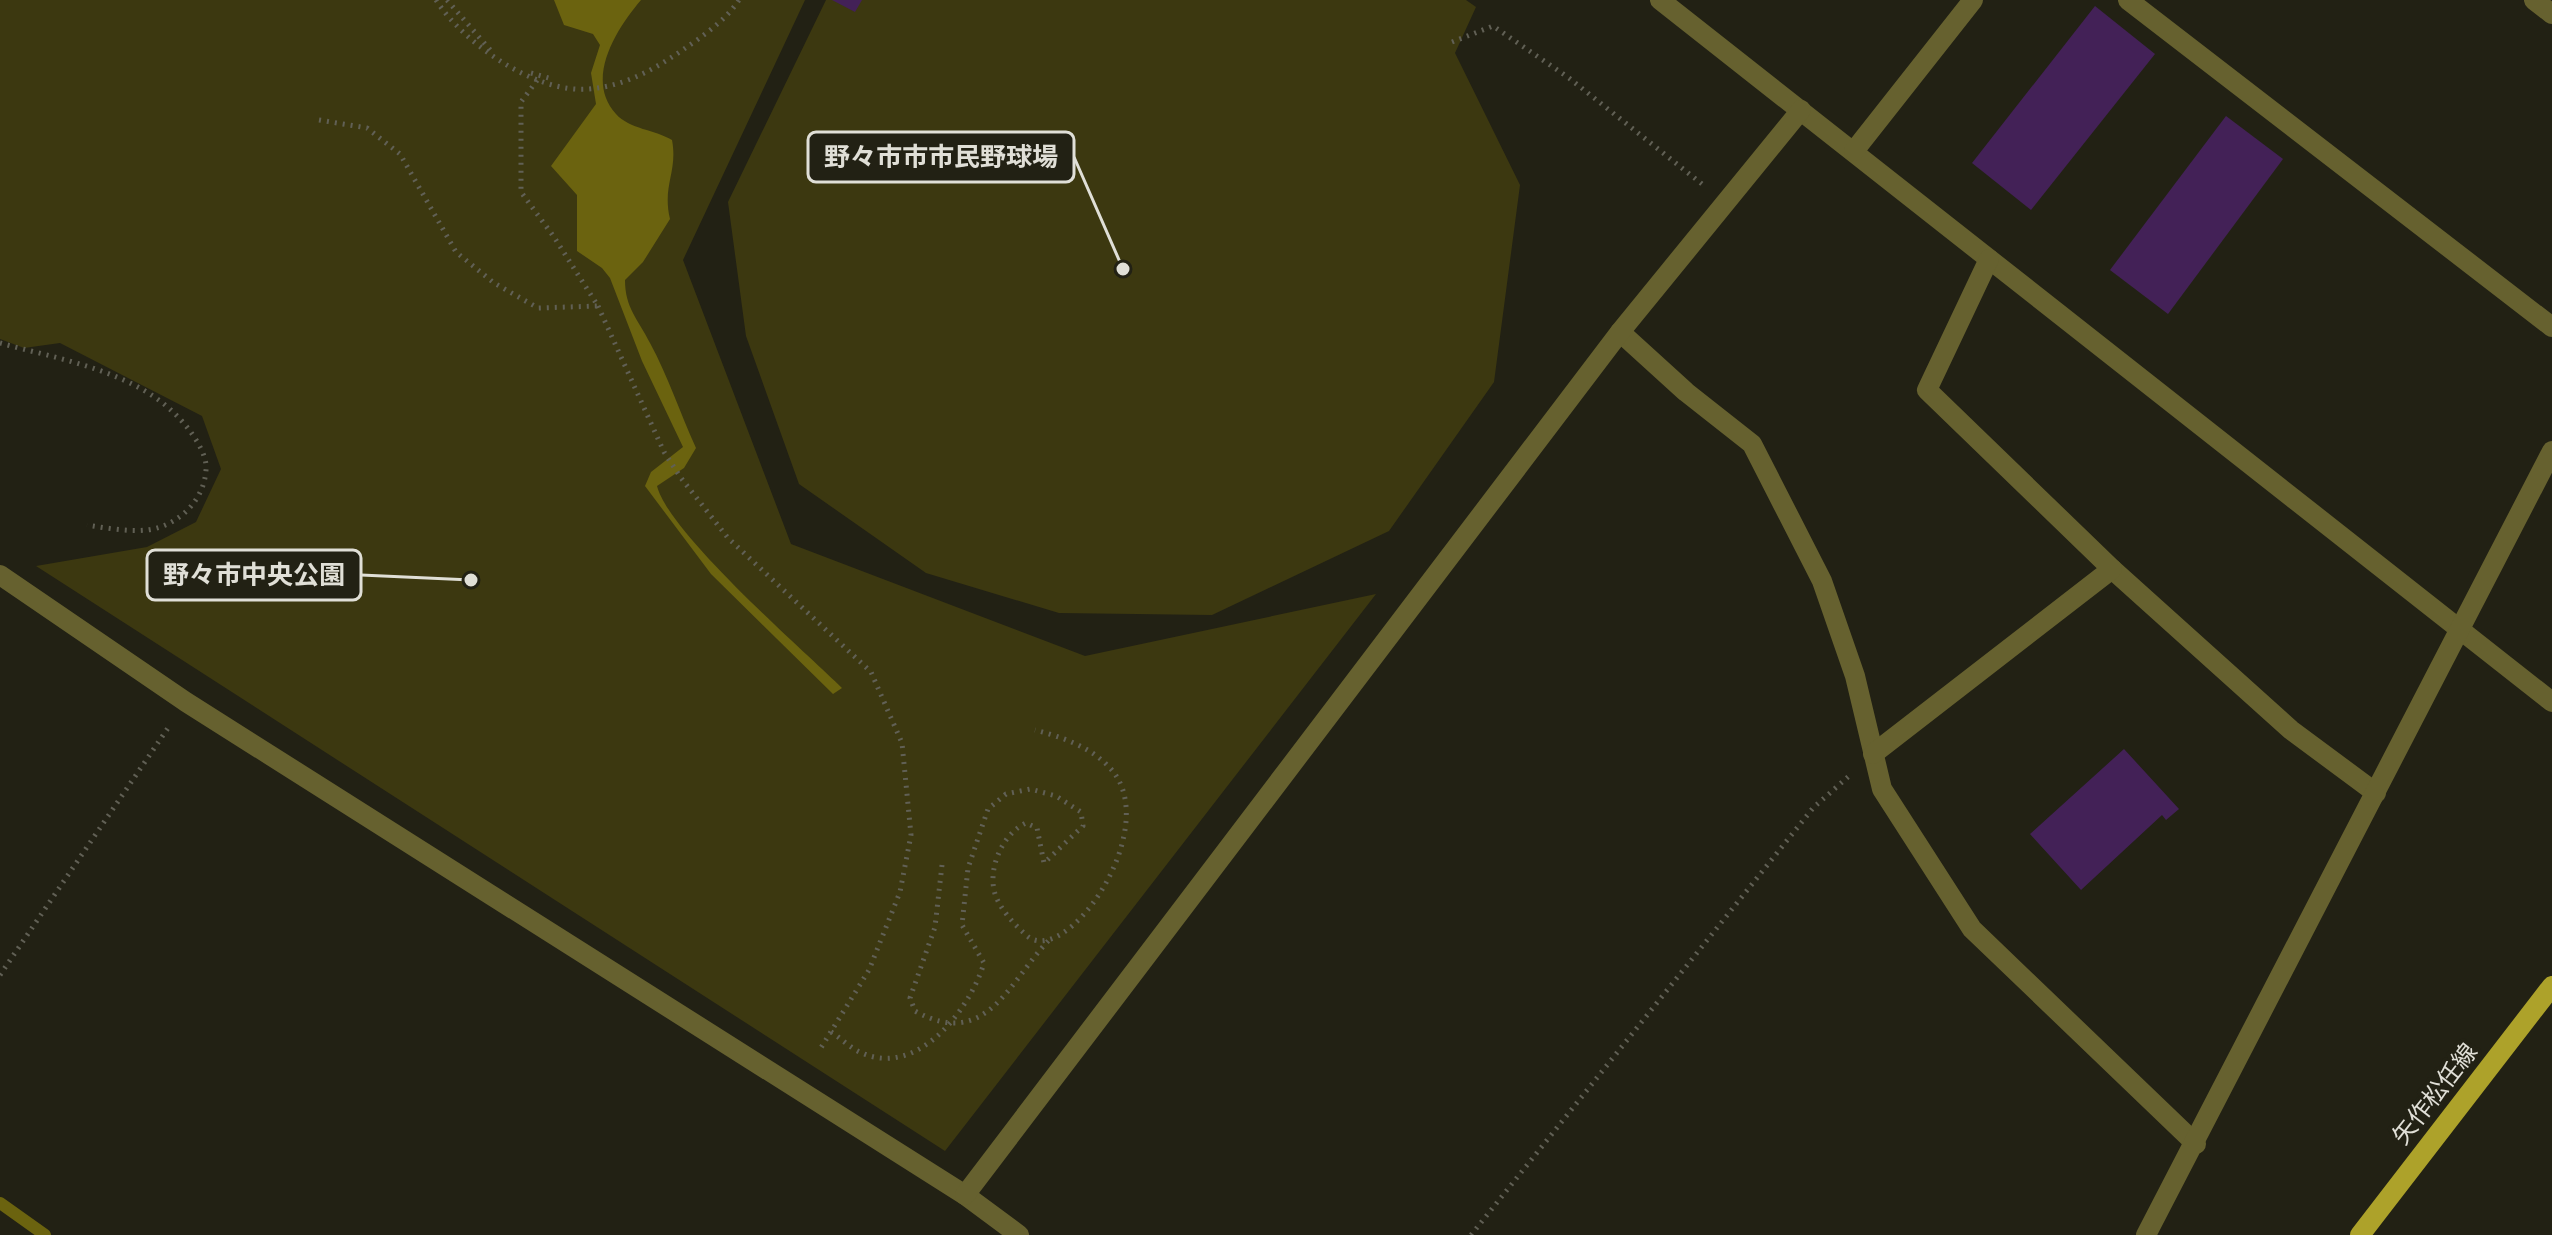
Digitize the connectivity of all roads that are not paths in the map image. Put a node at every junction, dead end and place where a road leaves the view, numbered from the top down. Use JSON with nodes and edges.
{"nodes":[{"id":1,"x":1660,"y":0,"type":"edge"},
{"id":2,"x":1973,"y":0,"type":"edge"},
{"id":3,"x":2128,"y":0,"type":"edge"},
{"id":4,"x":2534,"y":0,"type":"edge"},
{"id":5,"x":2552,"y":14,"type":"edge"},
{"id":6,"x":1801,"y":110,"type":"junction"},
{"id":7,"x":1854,"y":151,"type":"junction"},
{"id":8,"x":1989,"y":259,"type":"junction"},
{"id":9,"x":2552,"y":327,"type":"edge"},
{"id":10,"x":1620,"y":332,"type":"junction"},
{"id":11,"x":2552,"y":451,"type":"edge"},
{"id":12,"x":2112,"y":569,"type":"junction"},
{"id":13,"x":0,"y":575,"type":"edge"},
{"id":14,"x":2458,"y":632,"type":"junction"},
{"id":15,"x":2552,"y":702,"type":"edge"},
{"id":16,"x":1873,"y":754,"type":"junction"},
{"id":17,"x":2376,"y":793,"type":"junction"},
{"id":18,"x":2552,"y":986,"type":"edge"},
{"id":19,"x":2196,"y":1144,"type":"junction"},
{"id":20,"x":965,"y":1195,"type":"junction"},
{"id":21,"x":1019,"y":1235,"type":"edge"},
{"id":22,"x":2146,"y":1235,"type":"edge"},
{"id":23,"x":2360,"y":1235,"type":"edge"}],
"edges":[{"from":1,"to":6,"type":"street"},
{"from":2,"to":7,"type":"street"},
{"from":3,"to":9,"type":"street"},
{"from":4,"to":5,"type":"street"},
{"from":6,"to":7,"type":"street"},
{"from":6,"to":10,"type":"street"},
{"from":7,"to":8,"type":"street"},
{"from":8,"to":12,"type":"street"},
{"from":8,"to":14,"type":"street"},
{"from":10,"to":16,"type":"street"},
{"from":10,"to":20,"type":"street"},
{"from":11,"to":14,"type":"street"},
{"from":12,"to":16,"type":"street"},
{"from":12,"to":17,"type":"street"},
{"from":13,"to":20,"type":"street"},
{"from":14,"to":15,"type":"street"},
{"from":14,"to":17,"type":"street"},
{"from":16,"to":19,"type":"street"},
{"from":17,"to":19,"type":"street"},
{"from":18,"to":23,"type":"main road","name":"矢作松任線"},
{"from":19,"to":22,"type":"street"},
{"from":20,"to":21,"type":"street"}]}
